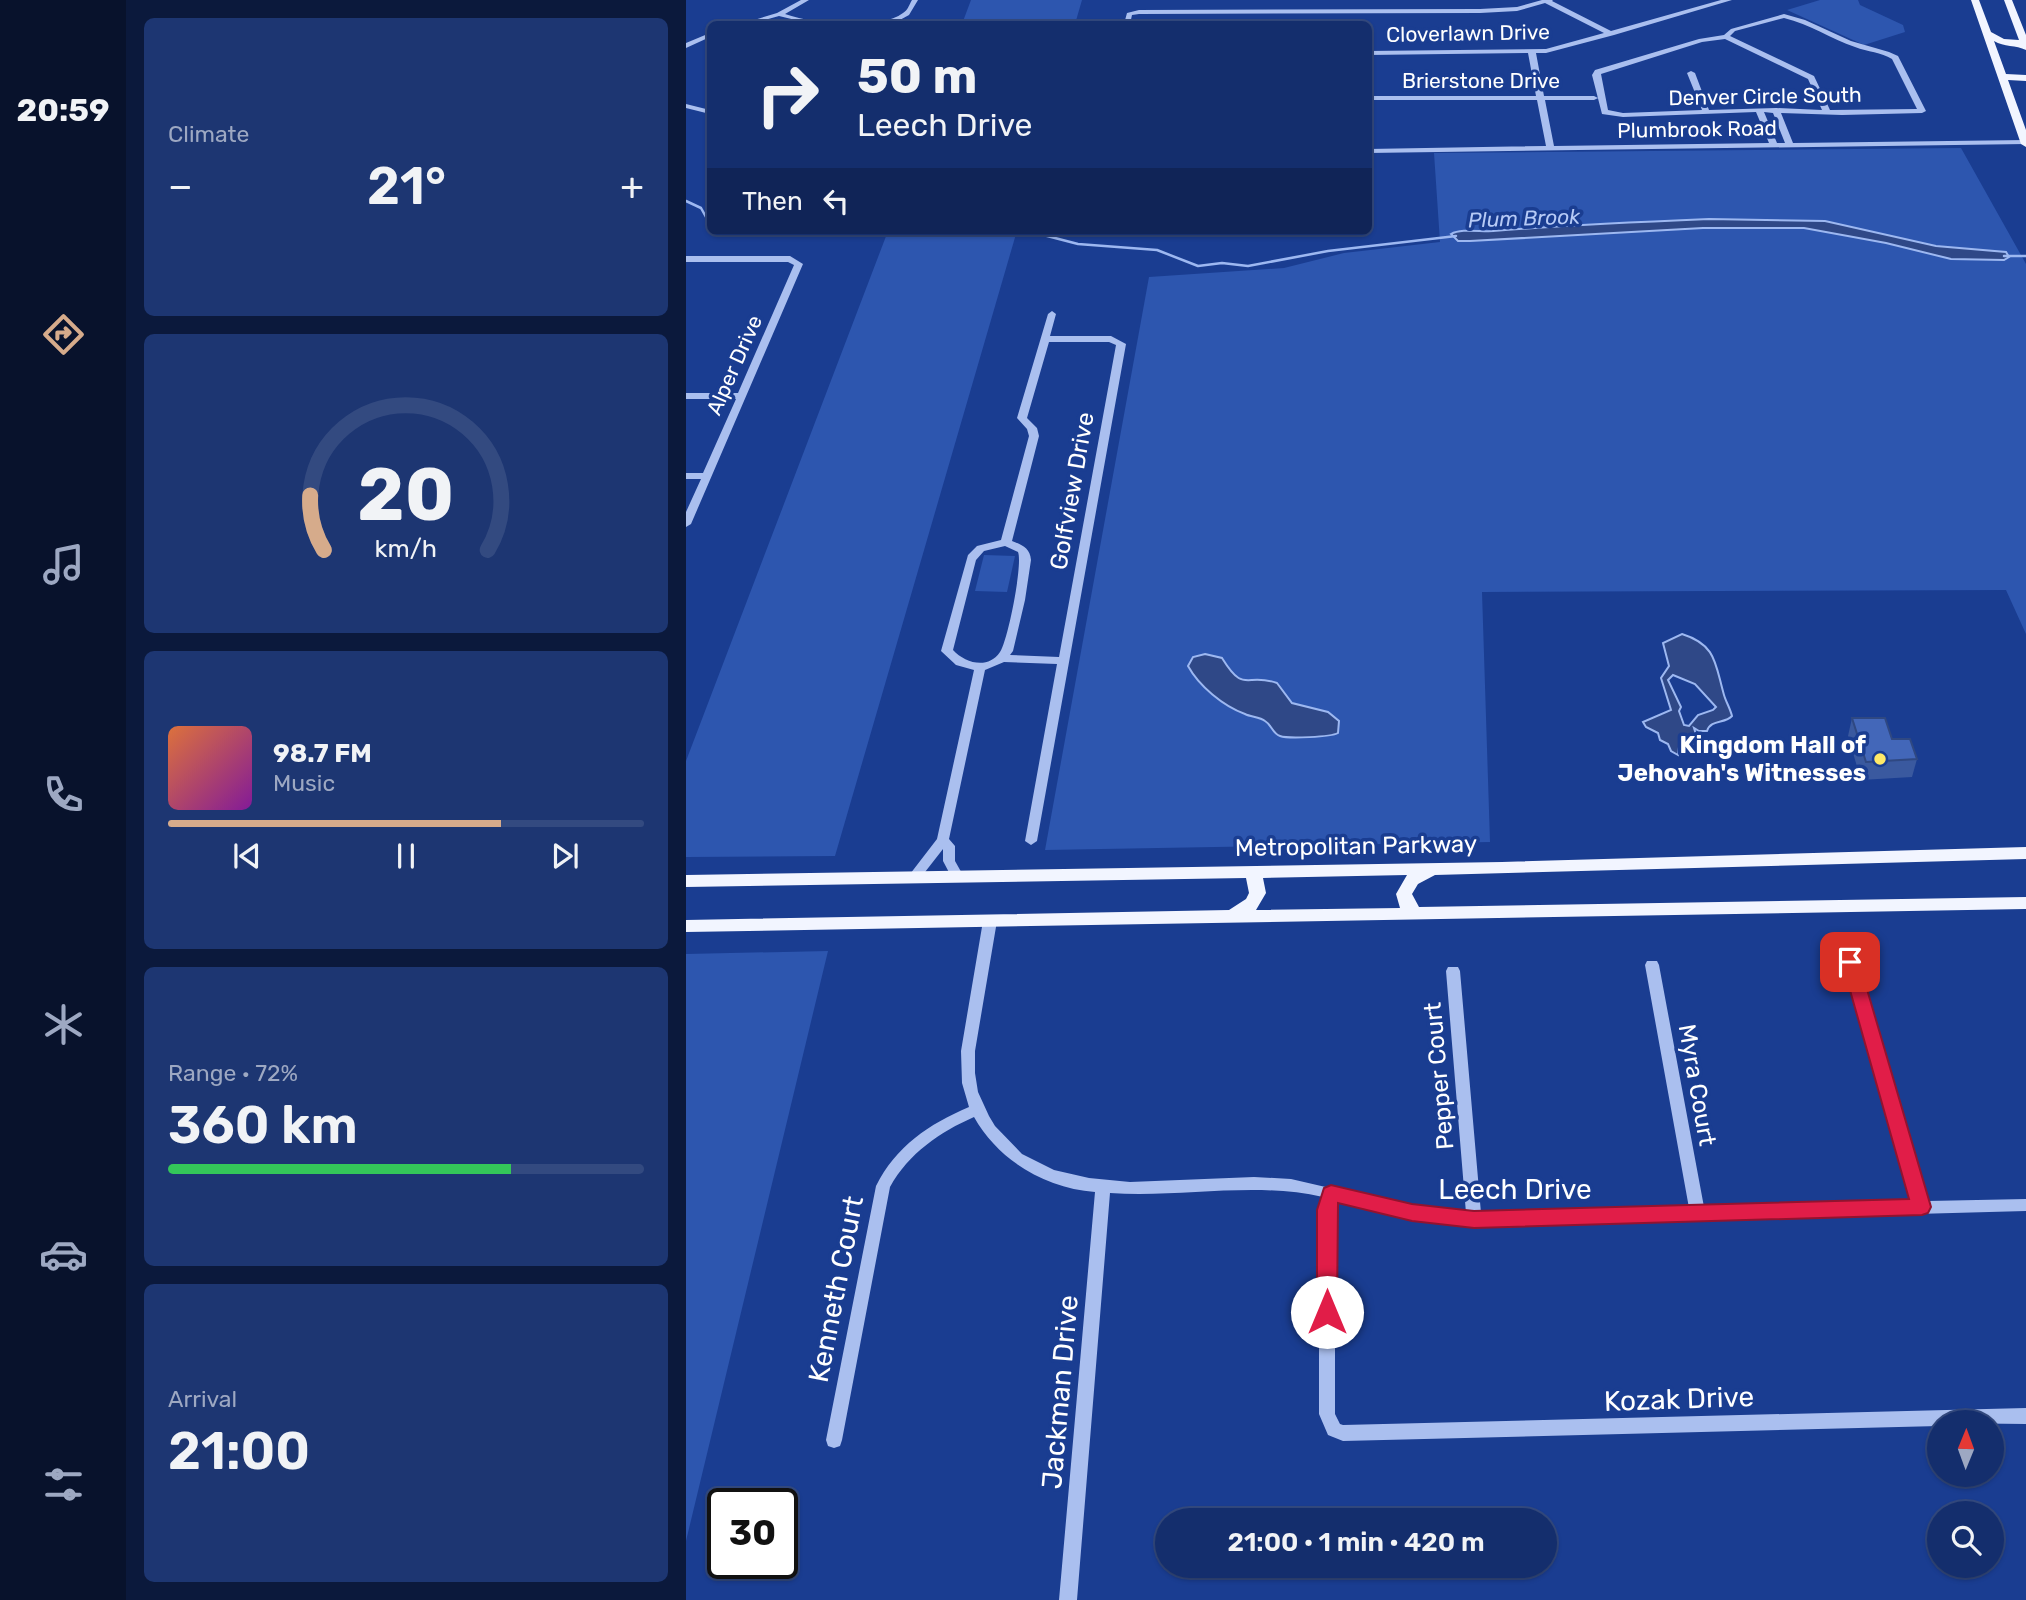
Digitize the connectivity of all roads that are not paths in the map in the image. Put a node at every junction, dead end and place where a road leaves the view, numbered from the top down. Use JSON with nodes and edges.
{"nodes":[{"id":1,"x":806,"y":0,"type":"edge"},
{"id":2,"x":915,"y":0,"type":"edge"},
{"id":3,"x":1302,"y":0,"type":"edge"},
{"id":4,"x":1729,"y":0,"type":"edge"},
{"id":5,"x":1975,"y":0,"type":"edge"},
{"id":6,"x":2008,"y":0,"type":"edge"},
{"id":7,"x":1548,"y":1,"type":"edge"},
{"id":8,"x":1302,"y":12,"type":"junction"},
{"id":9,"x":779,"y":14,"type":"junction"},
{"id":10,"x":754,"y":21,"type":"edge"},
{"id":11,"x":805,"y":21,"type":"edge"},
{"id":12,"x":896,"y":21,"type":"edge"},
{"id":13,"x":1128,"y":21,"type":"edge"},
{"id":14,"x":1612,"y":34,"type":"junction"},
{"id":15,"x":1988,"y":34,"type":"junction"},
{"id":16,"x":707,"y":36,"type":"edge"},
{"id":17,"x":1726,"y":37,"type":"junction"},
{"id":18,"x":2025,"y":45,"type":"edge"},
{"id":19,"x":686,"y":46,"type":"edge"},
{"id":20,"x":1372,"y":53,"type":"edge"},
{"id":21,"x":1532,"y":53,"type":"junction"},
{"id":22,"x":1691,"y":73,"type":"dead end"},
{"id":23,"x":1596,"y":74,"type":"joint"},
{"id":24,"x":2003,"y":77,"type":"junction"},
{"id":25,"x":2026,"y":78,"type":"edge"},
{"id":26,"x":1540,"y":97,"type":"junction"},
{"id":27,"x":1372,"y":98,"type":"edge"},
{"id":28,"x":1594,"y":98,"type":"dead end"},
{"id":29,"x":686,"y":106,"type":"edge"},
{"id":30,"x":1759,"y":110,"type":"junction"},
{"id":31,"x":1776,"y":110,"type":"junction"},
{"id":32,"x":707,"y":111,"type":"edge"},
{"id":33,"x":1827,"y":112,"type":"junction"},
{"id":34,"x":1707,"y":113,"type":"junction"},
{"id":35,"x":1609,"y":115,"type":"joint"},
{"id":36,"x":2026,"y":143,"type":"edge"},
{"id":37,"x":1774,"y":145,"type":"junction"},
{"id":38,"x":1790,"y":145,"type":"junction"},
{"id":39,"x":1550,"y":148,"type":"junction"},
{"id":40,"x":1372,"y":151,"type":"edge"},
{"id":41,"x":686,"y":259,"type":"edge"},
{"id":42,"x":1052,"y":314,"type":"dead end"},
{"id":43,"x":1045,"y":339,"type":"junction"},
{"id":44,"x":686,"y":396,"type":"edge"},
{"id":45,"x":742,"y":396,"type":"junction"},
{"id":46,"x":706,"y":476,"type":"junction"},
{"id":47,"x":686,"y":477,"type":"edge"},
{"id":48,"x":686,"y":524,"type":"edge"},
{"id":49,"x":1006,"y":543,"type":"junction"},
{"id":50,"x":1003,"y":658,"type":"junction"},
{"id":51,"x":1063,"y":661,"type":"junction"},
{"id":52,"x":980,"y":667,"type":"junction"},
{"id":53,"x":943,"y":840,"type":"junction"},
{"id":54,"x":1031,"y":841,"type":"dead end"},
{"id":55,"x":2026,"y":853,"type":"edge"},
{"id":56,"x":1433,"y":869,"type":"junction"},
{"id":57,"x":1251,"y":872,"type":"junction"},
{"id":58,"x":958,"y":877,"type":"junction"},
{"id":59,"x":913,"y":878,"type":"junction"},
{"id":60,"x":686,"y":881,"type":"edge"},
{"id":61,"x":2026,"y":903,"type":"edge"},
{"id":62,"x":1416,"y":914,"type":"junction"},
{"id":63,"x":1231,"y":917,"type":"junction"},
{"id":64,"x":990,"y":921,"type":"junction"},
{"id":65,"x":686,"y":926,"type":"edge"},
{"id":66,"x":1850,"y":962,"type":"dead end"},
{"id":67,"x":1652,"y":965,"type":"dead end"},
{"id":68,"x":1453,"y":971,"type":"dead end"},
{"id":69,"x":976,"y":1110,"type":"junction"},
{"id":70,"x":1103,"y":1188,"type":"junction"},
{"id":71,"x":1331,"y":1193,"type":"junction"},
{"id":72,"x":2026,"y":1205,"type":"edge"},
{"id":73,"x":1922,"y":1207,"type":"junction"},
{"id":74,"x":1698,"y":1214,"type":"junction"},
{"id":75,"x":1474,"y":1220,"type":"junction"},
{"id":76,"x":2026,"y":1416,"type":"edge"},
{"id":77,"x":834,"y":1440,"type":"dead end"},
{"id":78,"x":1068,"y":1600,"type":"edge"}],
"edges":[{"from":1,"to":9,"type":"street"},
{"from":2,"to":12,"type":"street"},
{"from":3,"to":8,"type":"street"},
{"from":4,"to":14,"type":"street","name":"Cloverlawn Drive"},
{"from":5,"to":15,"type":"main road"},
{"from":6,"to":18,"type":"main road"},
{"from":7,"to":8,"type":"street"},
{"from":7,"to":14,"type":"street"},
{"from":8,"to":13,"type":"street"},
{"from":9,"to":10,"type":"street"},
{"from":9,"to":11,"type":"street"},
{"from":14,"to":21,"type":"street","name":"Cloverlawn Drive"},
{"from":15,"to":18,"type":"main road"},
{"from":15,"to":24,"type":"main road"},
{"from":16,"to":19,"type":"street"},
{"from":17,"to":23,"type":"street"},
{"from":17,"to":33,"type":"street"},
{"from":17,"to":33,"type":"street","name":"Denver Circle South"},
{"from":20,"to":21,"type":"street","name":"Cloverlawn Drive"},
{"from":21,"to":26,"type":"street"},
{"from":22,"to":34,"type":"street"},
{"from":23,"to":35,"type":"street"},
{"from":24,"to":25,"type":"main road"},
{"from":24,"to":36,"type":"main road"},
{"from":26,"to":27,"type":"street","name":"Brierstone Drive"},
{"from":26,"to":28,"type":"street","name":"Brierstone Drive"},
{"from":26,"to":39,"type":"street"},
{"from":29,"to":32,"type":"street"},
{"from":30,"to":31,"type":"street","name":"Denver Circle South"},
{"from":30,"to":34,"type":"street","name":"Denver Circle South"},
{"from":30,"to":37,"type":"street"},
{"from":31,"to":33,"type":"street","name":"Denver Circle South"},
{"from":31,"to":38,"type":"street"},
{"from":34,"to":35,"type":"street","name":"Denver Circle South"},
{"from":36,"to":38,"type":"street","name":"Plumbrook Road"},
{"from":37,"to":38,"type":"street","name":"Plumbrook Road"},
{"from":37,"to":39,"type":"street","name":"Plumbrook Road"},
{"from":39,"to":40,"type":"street","name":"Plumbrook Road"},
{"from":41,"to":45,"type":"street","name":"Alper Drive"},
{"from":42,"to":43,"type":"street"},
{"from":43,"to":49,"type":"street"},
{"from":43,"to":51,"type":"street","name":"Golfview Drive"},
{"from":44,"to":45,"type":"street"},
{"from":45,"to":46,"type":"street","name":"Alper Drive"},
{"from":46,"to":47,"type":"street"},
{"from":46,"to":48,"type":"street","name":"Alper Drive"},
{"from":49,"to":50,"type":"street"},
{"from":49,"to":52,"type":"street"},
{"from":50,"to":51,"type":"street"},
{"from":50,"to":52,"type":"street"},
{"from":51,"to":54,"type":"street"},
{"from":52,"to":53,"type":"street"},
{"from":53,"to":58,"type":"street"},
{"from":53,"to":59,"type":"street"},
{"from":55,"to":56,"type":"main road","name":"Metropolitan Parkway"},
{"from":56,"to":57,"type":"main road","name":"Metropolitan Parkway"},
{"from":56,"to":62,"type":"main road"},
{"from":57,"to":58,"type":"main road","name":"Metropolitan Parkway"},
{"from":57,"to":63,"type":"main road"},
{"from":58,"to":59,"type":"main road","name":"Metropolitan Parkway"},
{"from":59,"to":60,"type":"main road","name":"Metropolitan Parkway"},
{"from":61,"to":62,"type":"main road"},
{"from":62,"to":63,"type":"main road"},
{"from":63,"to":64,"type":"main road"},
{"from":64,"to":65,"type":"main road"},
{"from":64,"to":69,"type":"street","name":"Leech Drive"},
{"from":66,"to":73,"type":"street"},
{"from":67,"to":74,"type":"street","name":"Myra Court"},
{"from":68,"to":75,"type":"street","name":"Pepper Court"},
{"from":69,"to":70,"type":"street","name":"Leech Drive"},
{"from":69,"to":77,"type":"street","name":"Kenneth Court"},
{"from":70,"to":71,"type":"street","name":"Leech Drive"},
{"from":70,"to":78,"type":"street","name":"Jackman Drive"},
{"from":71,"to":75,"type":"street","name":"Leech Drive"},
{"from":71,"to":76,"type":"street","name":"Kozak Drive"},
{"from":72,"to":73,"type":"street","name":"Leech Drive"},
{"from":73,"to":74,"type":"street","name":"Leech Drive"},
{"from":74,"to":75,"type":"street","name":"Leech Drive"}]}
